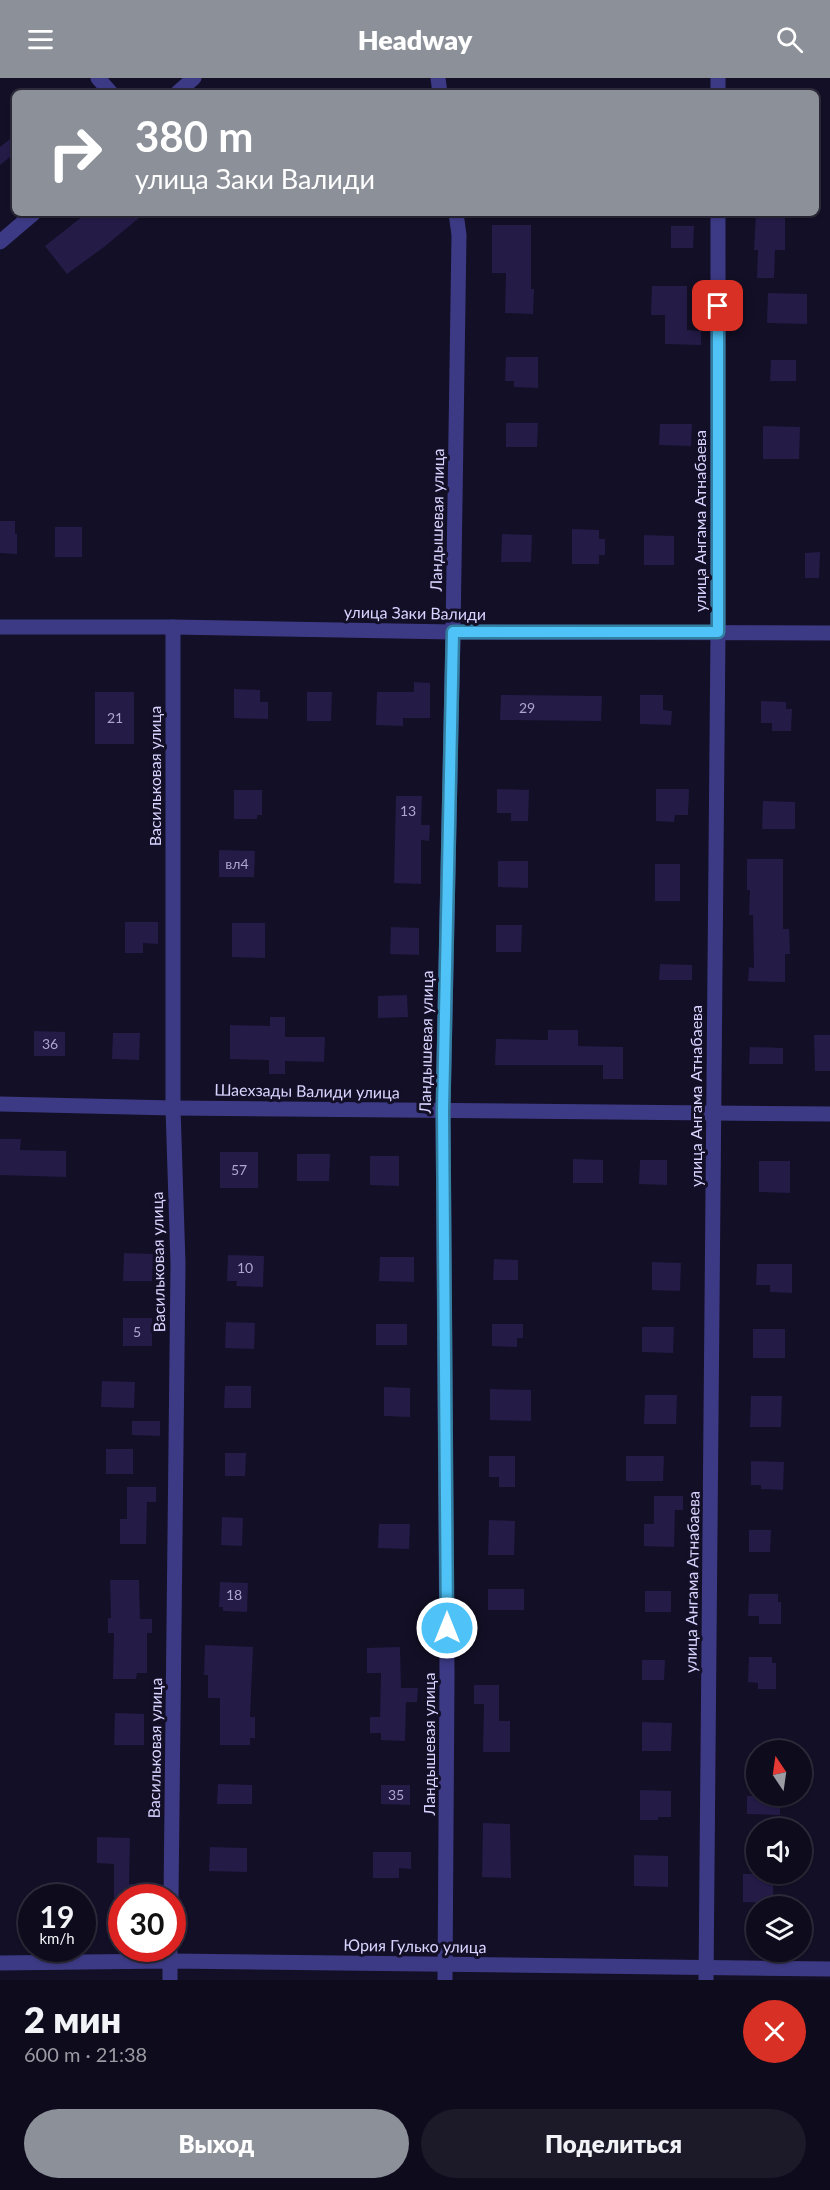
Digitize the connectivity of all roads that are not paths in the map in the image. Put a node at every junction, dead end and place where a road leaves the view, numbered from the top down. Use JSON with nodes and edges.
{"nodes":[{"id":1,"x":98,"y":78,"type":"edge"},
{"id":2,"x":194,"y":78,"type":"edge"},
{"id":3,"x":108,"y":90,"type":"edge"},
{"id":4,"x":180,"y":90,"type":"edge"},
{"id":5,"x":30,"y":216,"type":"edge"},
{"id":6,"x":456,"y":216,"type":"edge"},
{"id":7,"x":718,"y":216,"type":"edge"},
{"id":8,"x":0,"y":242,"type":"edge"},
{"id":9,"x":0,"y":627,"type":"edge"},
{"id":10,"x":173,"y":627,"type":"junction"},
{"id":11,"x":453,"y":632,"type":"junction"},
{"id":12,"x":718,"y":632,"type":"junction"},
{"id":13,"x":830,"y":633,"type":"edge"},
{"id":14,"x":0,"y":1104,"type":"edge"},
{"id":15,"x":172,"y":1108,"type":"junction"},
{"id":16,"x":443,"y":1110,"type":"junction"},
{"id":17,"x":714,"y":1114,"type":"junction"},
{"id":18,"x":830,"y":1114,"type":"edge"},
{"id":19,"x":171,"y":1884,"type":"edge"},
{"id":20,"x":186,"y":1956,"type":"edge"},
{"id":21,"x":108,"y":1958,"type":"edge"},
{"id":22,"x":170,"y":1962,"type":"edge"},
{"id":23,"x":0,"y":1964,"type":"edge"},
{"id":24,"x":830,"y":1969,"type":"edge"},
{"id":25,"x":445,"y":1972,"type":"edge"},
{"id":26,"x":706,"y":1974,"type":"edge"},
{"id":27,"x":170,"y":1980,"type":"edge"}],
"edges":[{"from":1,"to":3,"type":"street"},
{"from":2,"to":4,"type":"street"},
{"from":5,"to":8,"type":"street"},
{"from":6,"to":11,"type":"street","name":"Ландышевая улица"},
{"from":7,"to":12,"type":"street","name":"улица Ангама Атнабаева"},
{"from":9,"to":10,"type":"street","name":"улица Заки Валиди"},
{"from":10,"to":11,"type":"street","name":"улица Заки Валиди"},
{"from":10,"to":15,"type":"street","name":"Васильковая улица"},
{"from":11,"to":12,"type":"street","name":"улица Заки Валиди"},
{"from":11,"to":16,"type":"street","name":"Ландышевая улица"},
{"from":12,"to":13,"type":"street","name":"улица Заки Валиди"},
{"from":12,"to":17,"type":"street","name":"улица Ангама Атнабаева"},
{"from":14,"to":15,"type":"street","name":"Шаехзады Валиди улица"},
{"from":15,"to":16,"type":"street","name":"Шаехзады Валиди улица"},
{"from":15,"to":19,"type":"street","name":"Васильковая улица"},
{"from":16,"to":17,"type":"street","name":"Шаехзады Валиди улица"},
{"from":16,"to":25,"type":"street","name":"Ландышевая улица"},
{"from":17,"to":18,"type":"street","name":"Шаехзады Валиди улица"},
{"from":17,"to":26,"type":"street","name":"улица Ангама Атнабаева"},
{"from":20,"to":25,"type":"street","name":"Юрия Гулько улица"},
{"from":21,"to":23,"type":"street","name":"Юрия Гулько улица"},
{"from":22,"to":27,"type":"street"},
{"from":24,"to":26,"type":"street","name":"Юрия Гулько улица"},
{"from":25,"to":26,"type":"street","name":"Юрия Гулько улица"}]}
